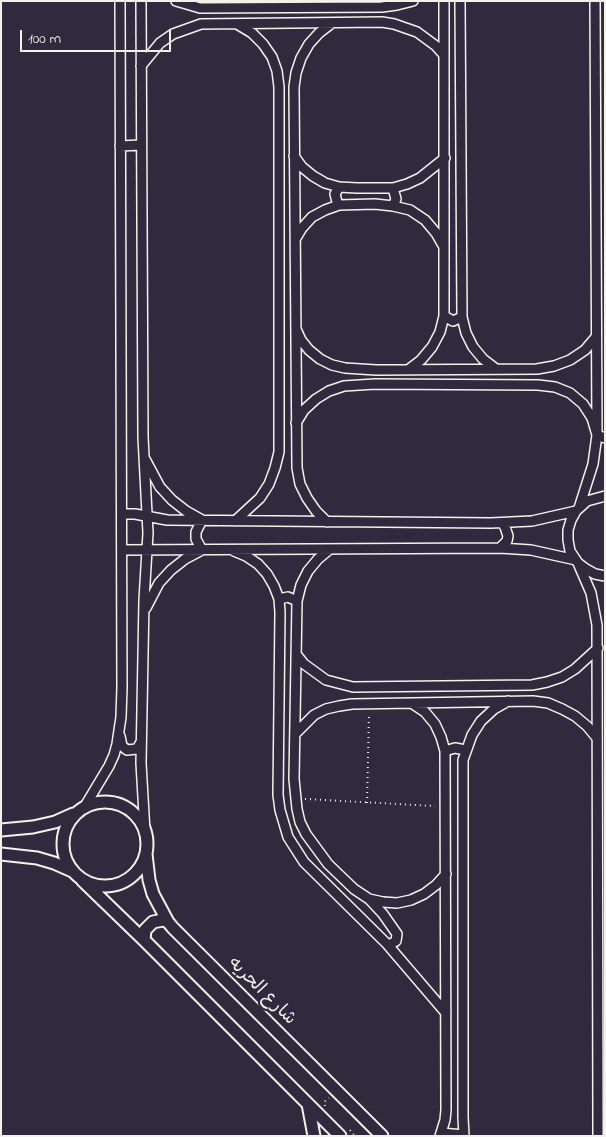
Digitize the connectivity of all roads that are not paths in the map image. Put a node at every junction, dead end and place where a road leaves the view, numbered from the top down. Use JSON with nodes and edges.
{"nodes":[{"id":1,"x":120,"y":1,"type":"edge"},
{"id":2,"x":141,"y":1,"type":"edge"},
{"id":3,"x":176,"y":1,"type":"edge"},
{"id":4,"x":414,"y":1,"type":"edge"},
{"id":5,"x":444,"y":1,"type":"edge"},
{"id":6,"x":460,"y":1,"type":"edge"},
{"id":7,"x":595,"y":1,"type":"edge"},
{"id":8,"x":382,"y":7,"type":"junction"},
{"id":9,"x":200,"y":8,"type":"junction"},
{"id":10,"x":382,"y":22,"type":"junction"},
{"id":11,"x":332,"y":23,"type":"junction"},
{"id":12,"x":201,"y":24,"type":"junction"},
{"id":13,"x":237,"y":24,"type":"junction"},
{"id":14,"x":444,"y":56,"type":"junction"},
{"id":15,"x":141,"y":66,"type":"junction"},
{"id":16,"x":279,"y":87,"type":"junction"},
{"id":17,"x":294,"y":87,"type":"junction"},
{"id":18,"x":141,"y":145,"type":"junction"},
{"id":19,"x":120,"y":146,"type":"junction"},
{"id":20,"x":294,"y":156,"type":"junction"},
{"id":21,"x":445,"y":158,"type":"junction"},
{"id":22,"x":600,"y":167,"type":"edge"},
{"id":23,"x":339,"y":187,"type":"junction"},
{"id":24,"x":393,"y":188,"type":"junction"},
{"id":25,"x":339,"y":206,"type":"junction"},
{"id":26,"x":393,"y":206,"type":"junction"},
{"id":27,"x":295,"y":240,"type":"junction"},
{"id":28,"x":445,"y":249,"type":"junction"},
{"id":29,"x":444,"y":316,"type":"junction"},
{"id":30,"x":462,"y":317,"type":"junction"},
{"id":31,"x":295,"y":328,"type":"junction"},
{"id":32,"x":596,"y":338,"type":"junction"},
{"id":33,"x":496,"y":369,"type":"junction"},
{"id":34,"x":376,"y":370,"type":"junction"},
{"id":35,"x":408,"y":370,"type":"junction"},
{"id":36,"x":538,"y":370,"type":"junction"},
{"id":37,"x":375,"y":384,"type":"junction"},
{"id":38,"x":538,"y":385,"type":"junction"},
{"id":39,"x":296,"y":423,"type":"junction"},
{"id":40,"x":601,"y":436,"type":"edge"},
{"id":41,"x":279,"y":452,"type":"junction"},
{"id":42,"x":296,"y":453,"type":"junction"},
{"id":43,"x":143,"y":455,"type":"junction"},
{"id":44,"x":605,"y":496,"type":"edge"},
{"id":45,"x":578,"y":509,"type":"junction"},
{"id":46,"x":122,"y":514,"type":"junction"},
{"id":47,"x":148,"y":517,"type":"junction"},
{"id":48,"x":202,"y":520,"type":"junction"},
{"id":49,"x":235,"y":520,"type":"junction"},
{"id":50,"x":327,"y":522,"type":"junction"},
{"id":51,"x":502,"y":523,"type":"junction"},
{"id":52,"x":500,"y":548,"type":"junction"},
{"id":53,"x":330,"y":549,"type":"junction"},
{"id":54,"x":122,"y":550,"type":"junction"},
{"id":55,"x":148,"y":550,"type":"junction"},
{"id":56,"x":202,"y":550,"type":"junction"},
{"id":57,"x":234,"y":550,"type":"junction"},
{"id":58,"x":577,"y":561,"type":"junction"},
{"id":59,"x":605,"y":576,"type":"edge"},
{"id":60,"x":279,"y":599,"type":"junction"},
{"id":61,"x":297,"y":601,"type":"junction"},
{"id":62,"x":144,"y":613,"type":"junction"},
{"id":63,"x":601,"y":623,"type":"edge"},
{"id":64,"x":598,"y":648,"type":"junction"},
{"id":65,"x":296,"y":654,"type":"junction"},
{"id":66,"x":532,"y":685,"type":"junction"},
{"id":67,"x":353,"y":687,"type":"junction"},
{"id":68,"x":508,"y":701,"type":"junction"},
{"id":69,"x":533,"y":701,"type":"junction"},
{"id":70,"x":352,"y":704,"type":"junction"},
{"id":71,"x":413,"y":704,"type":"junction"},
{"id":72,"x":119,"y":733,"type":"junction"},
{"id":73,"x":295,"y":734,"type":"junction"},
{"id":74,"x":597,"y":738,"type":"junction"},
{"id":75,"x":141,"y":742,"type":"junction"},
{"id":76,"x":466,"y":750,"type":"junction"},
{"id":77,"x":445,"y":751,"type":"junction"},
{"id":78,"x":85,"y":806,"type":"junction"},
{"id":79,"x":75,"y":813,"type":"junction"},
{"id":80,"x":1,"y":830,"type":"edge"},
{"id":81,"x":146,"y":832,"type":"junction"},
{"id":82,"x":1,"y":854,"type":"edge"},
{"id":83,"x":146,"y":854,"type":"junction"},
{"id":84,"x":72,"y":872,"type":"junction"},
{"id":85,"x":446,"y":874,"type":"junction"},
{"id":86,"x":82,"y":880,"type":"junction"},
{"id":87,"x":369,"y":898,"type":"junction"},
{"id":88,"x":168,"y":922,"type":"junction"},
{"id":89,"x":602,"y":933,"type":"edge"},
{"id":90,"x":144,"y":940,"type":"junction"},
{"id":91,"x":387,"y":944,"type":"junction"},
{"id":92,"x":446,"y":1013,"type":"junction"},
{"id":93,"x":308,"y":1104,"type":"junction"},
{"id":94,"x":344,"y":1133,"type":"edge"},
{"id":95,"x":441,"y":1134,"type":"edge"},
{"id":96,"x":314,"y":1136,"type":"edge"},
{"id":97,"x":382,"y":1136,"type":"edge"},
{"id":98,"x":464,"y":1136,"type":"edge"},
{"id":99,"x":599,"y":1136,"type":"edge"}],
"edges":[{"from":1,"to":19,"type":"street"},
{"from":2,"to":15,"type":"street"},
{"from":3,"to":9,"type":"street"},
{"from":4,"to":8,"type":"street"},
{"from":5,"to":14,"type":"street"},
{"from":6,"to":30,"type":"street"},
{"from":7,"to":22,"type":"street"},
{"from":8,"to":9,"type":"street"},
{"from":8,"to":10,"type":"street"},
{"from":9,"to":12,"type":"street"},
{"from":10,"to":11,"type":"street"},
{"from":10,"to":14,"type":"street"},
{"from":11,"to":13,"type":"street"},
{"from":11,"to":17,"type":"street"},
{"from":12,"to":13,"type":"street"},
{"from":12,"to":15,"type":"street"},
{"from":13,"to":16,"type":"street"},
{"from":14,"to":21,"type":"street"},
{"from":15,"to":18,"type":"street"},
{"from":16,"to":17,"type":"street"},
{"from":16,"to":41,"type":"street"},
{"from":17,"to":20,"type":"street"},
{"from":18,"to":19,"type":"street"},
{"from":18,"to":43,"type":"street"},
{"from":19,"to":46,"type":"street"},
{"from":20,"to":23,"type":"street"},
{"from":20,"to":27,"type":"street"},
{"from":21,"to":24,"type":"street"},
{"from":21,"to":28,"type":"street"},
{"from":22,"to":32,"type":"street"},
{"from":23,"to":24,"type":"street"},
{"from":23,"to":25,"type":"street"},
{"from":24,"to":26,"type":"street"},
{"from":25,"to":26,"type":"street"},
{"from":25,"to":27,"type":"street"},
{"from":26,"to":28,"type":"street"},
{"from":27,"to":31,"type":"street"},
{"from":28,"to":29,"type":"street"},
{"from":29,"to":30,"type":"street"},
{"from":29,"to":35,"type":"street"},
{"from":30,"to":33,"type":"street"},
{"from":31,"to":34,"type":"street"},
{"from":31,"to":39,"type":"street"},
{"from":32,"to":36,"type":"street"},
{"from":32,"to":40,"type":"street"},
{"from":33,"to":35,"type":"street"},
{"from":33,"to":36,"type":"street"},
{"from":34,"to":35,"type":"street"},
{"from":34,"to":37,"type":"street"},
{"from":36,"to":38,"type":"street"},
{"from":37,"to":38,"type":"street"},
{"from":37,"to":39,"type":"street"},
{"from":38,"to":40,"type":"street"},
{"from":39,"to":42,"type":"street"},
{"from":40,"to":45,"type":"street"},
{"from":41,"to":42,"type":"street"},
{"from":41,"to":49,"type":"street"},
{"from":42,"to":50,"type":"street"},
{"from":43,"to":47,"type":"street"},
{"from":43,"to":48,"type":"street"},
{"from":44,"to":45,"type":"street"},
{"from":45,"to":51,"type":"street"},
{"from":45,"to":58,"type":"street"},
{"from":46,"to":47,"type":"street"},
{"from":46,"to":54,"type":"street"},
{"from":47,"to":48,"type":"street"},
{"from":47,"to":55,"type":"street"},
{"from":48,"to":49,"type":"street"},
{"from":48,"to":56,"type":"street"},
{"from":49,"to":50,"type":"street"},
{"from":50,"to":51,"type":"street"},
{"from":51,"to":52,"type":"street"},
{"from":52,"to":53,"type":"street"},
{"from":52,"to":58,"type":"street"},
{"from":53,"to":57,"type":"street"},
{"from":53,"to":61,"type":"street"},
{"from":54,"to":55,"type":"street"},
{"from":54,"to":72,"type":"street"},
{"from":55,"to":56,"type":"street"},
{"from":55,"to":62,"type":"street"},
{"from":56,"to":57,"type":"street"},
{"from":56,"to":62,"type":"street"},
{"from":57,"to":60,"type":"street"},
{"from":58,"to":59,"type":"street"},
{"from":58,"to":63,"type":"street"},
{"from":60,"to":61,"type":"street"},
{"from":60,"to":91,"type":"street"},
{"from":61,"to":65,"type":"street"},
{"from":62,"to":75,"type":"street"},
{"from":63,"to":64,"type":"street"},
{"from":64,"to":66,"type":"street"},
{"from":64,"to":74,"type":"street"},
{"from":65,"to":67,"type":"street"},
{"from":65,"to":73,"type":"street"},
{"from":66,"to":67,"type":"street"},
{"from":66,"to":69,"type":"street"},
{"from":67,"to":70,"type":"street"},
{"from":68,"to":69,"type":"street"},
{"from":68,"to":71,"type":"street"},
{"from":68,"to":76,"type":"street"},
{"from":69,"to":74,"type":"street"},
{"from":70,"to":71,"type":"street"},
{"from":70,"to":73,"type":"street"},
{"from":71,"to":77,"type":"street"},
{"from":72,"to":75,"type":"street"},
{"from":72,"to":78,"type":"street"},
{"from":73,"to":87,"type":"street"},
{"from":74,"to":89,"type":"street"},
{"from":75,"to":81,"type":"street"},
{"from":76,"to":77,"type":"street"},
{"from":76,"to":98,"type":"street"},
{"from":77,"to":85,"type":"street"},
{"from":78,"to":79,"type":"street"},
{"from":78,"to":81,"type":"street"},
{"from":79,"to":80,"type":"street"},
{"from":79,"to":84,"type":"street"},
{"from":81,"to":83,"type":"street"},
{"from":82,"to":84,"type":"street"},
{"from":83,"to":86,"type":"street"},
{"from":83,"to":88,"type":"street","name":"شارع الحريه"},
{"from":84,"to":86,"type":"street"},
{"from":85,"to":87,"type":"street"},
{"from":85,"to":92,"type":"street"},
{"from":86,"to":90,"type":"street"},
{"from":87,"to":91,"type":"street"},
{"from":88,"to":90,"type":"street"},
{"from":88,"to":97,"type":"street","name":"شارع الحريه"},
{"from":89,"to":99,"type":"street"},
{"from":90,"to":93,"type":"street"},
{"from":91,"to":92,"type":"street"},
{"from":92,"to":95,"type":"street"},
{"from":93,"to":94,"type":"street"},
{"from":93,"to":96,"type":"street"},
{"from":95,"to":98,"type":"street"}]}
